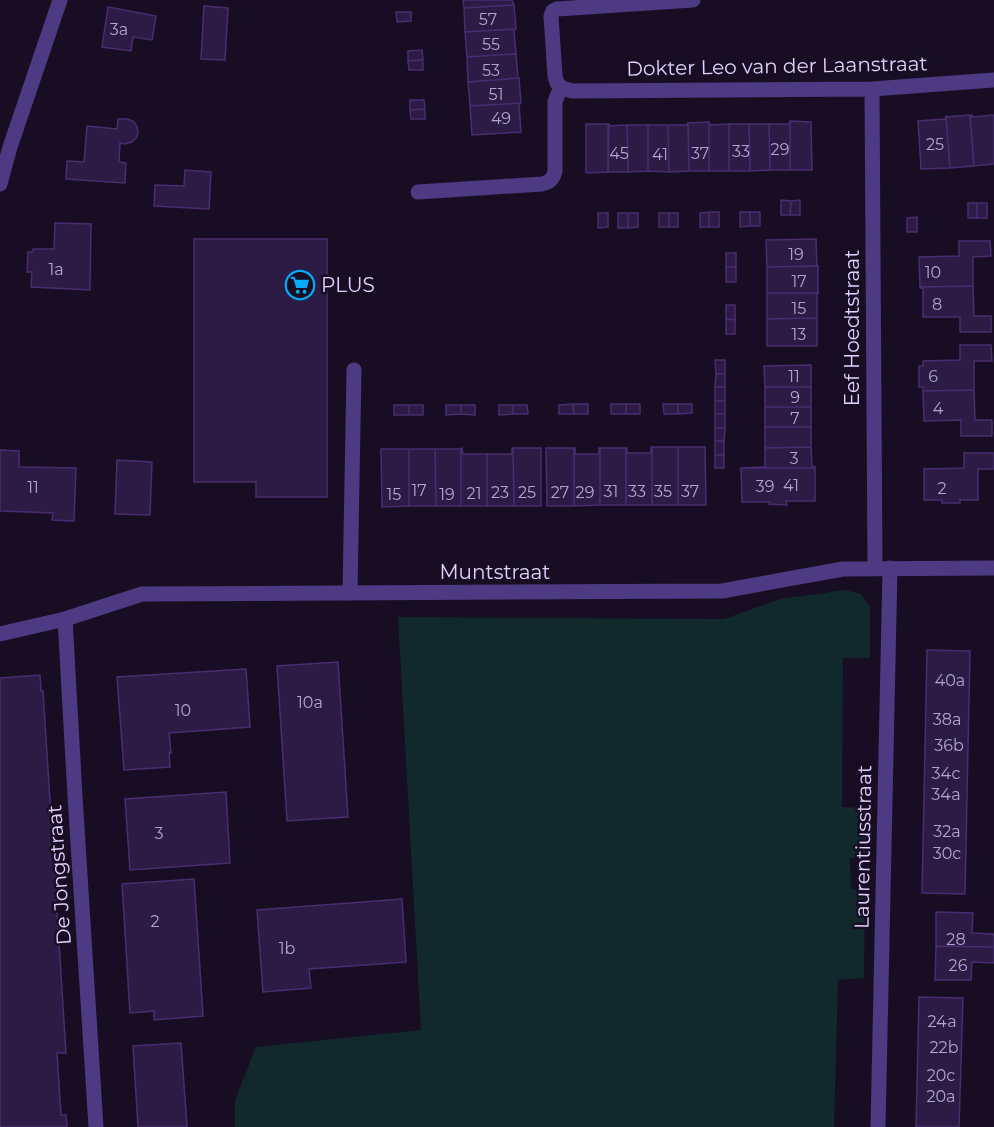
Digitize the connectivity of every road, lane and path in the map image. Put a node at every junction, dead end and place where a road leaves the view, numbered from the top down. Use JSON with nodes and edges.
{"nodes":[{"id":1,"x":60,"y":0,"type":"edge"},
{"id":2,"x":693,"y":0,"type":"edge"},
{"id":3,"x":579,"y":4,"type":"edge"},
{"id":4,"x":994,"y":80,"type":"edge"},
{"id":5,"x":562,"y":88,"type":"junction"},
{"id":6,"x":872,"y":88,"type":"junction"},
{"id":7,"x":0,"y":184,"type":"edge"},
{"id":8,"x":418,"y":192,"type":"dead end"},
{"id":9,"x":354,"y":370,"type":"dead end"},
{"id":10,"x":882,"y":568,"type":"junction"},
{"id":11,"x":994,"y":568,"type":"edge"},
{"id":12,"x":350,"y":593,"type":"junction"},
{"id":13,"x":65,"y":619,"type":"junction"},
{"id":14,"x":0,"y":634,"type":"edge"},
{"id":15,"x":96,"y":1127,"type":"edge"},
{"id":16,"x":878,"y":1127,"type":"edge"}],
"edges":[{"from":1,"to":7,"type":"street"},
{"from":2,"to":3,"type":"street"},
{"from":3,"to":5,"type":"street"},
{"from":4,"to":6,"type":"street","name":"Dokter Leo van der Laanstraat"},
{"from":5,"to":6,"type":"street","name":"Dokter Leo van der Laanstraat"},
{"from":5,"to":8,"type":"street"},
{"from":6,"to":10,"type":"street","name":"Eef Hoedtstraat"},
{"from":9,"to":12,"type":"street"},
{"from":10,"to":11,"type":"street","name":"Muntstraat"},
{"from":10,"to":12,"type":"street","name":"Muntstraat"},
{"from":10,"to":16,"type":"street","name":"Laurentiusstraat"},
{"from":12,"to":13,"type":"street","name":"Muntstraat"},
{"from":13,"to":14,"type":"street","name":"Muntstraat"},
{"from":13,"to":15,"type":"street","name":"De Jongstraat"}]}
